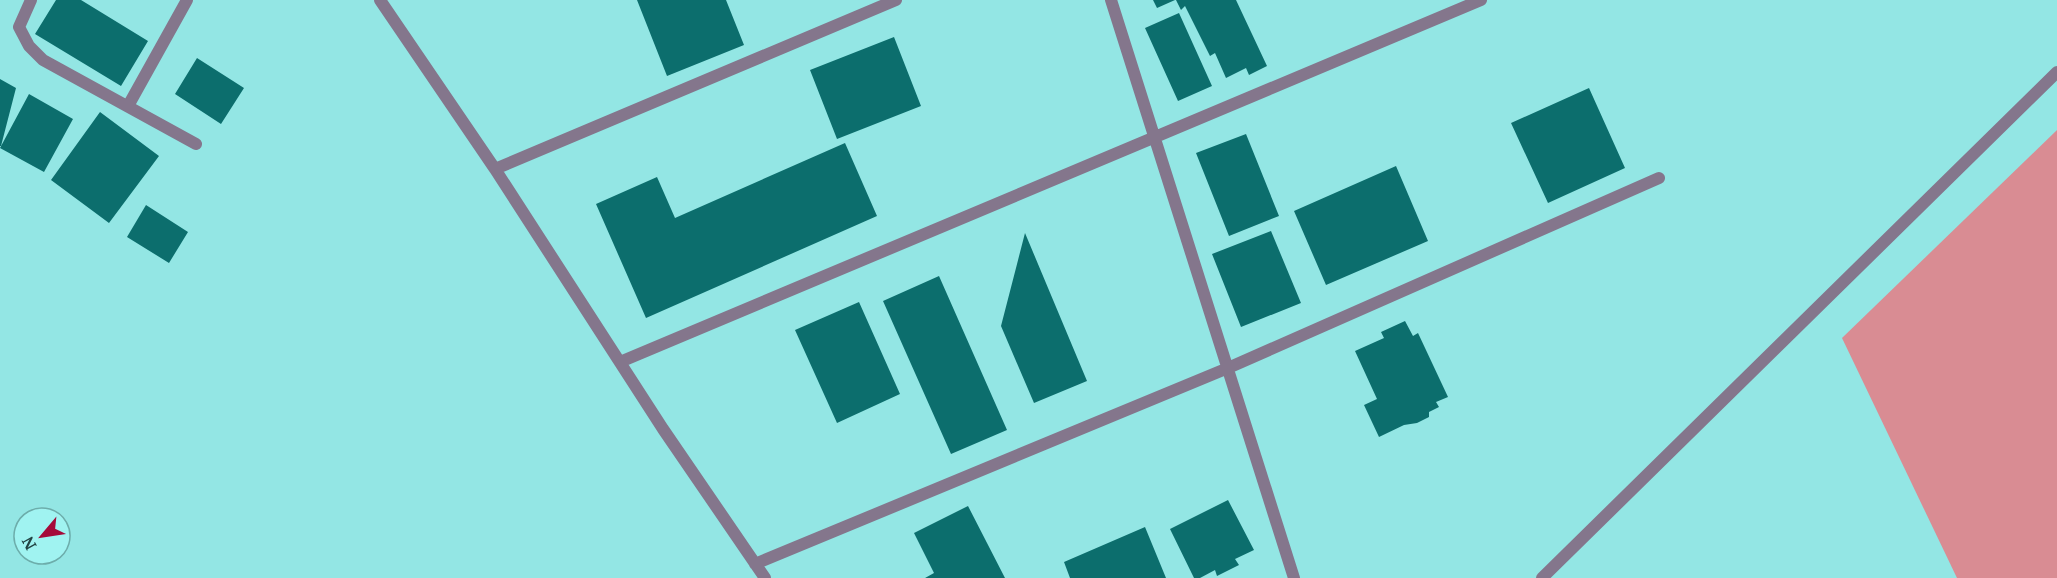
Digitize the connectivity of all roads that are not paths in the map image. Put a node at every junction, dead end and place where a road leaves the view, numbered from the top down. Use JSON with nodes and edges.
{"nodes":[{"id":1,"x":31,"y":0,"type":"edge"},
{"id":2,"x":187,"y":0,"type":"edge"},
{"id":3,"x":380,"y":0,"type":"edge"},
{"id":4,"x":896,"y":0,"type":"edge"},
{"id":5,"x":1111,"y":0,"type":"edge"},
{"id":6,"x":1481,"y":0,"type":"edge"},
{"id":7,"x":2057,"y":72,"type":"edge"},
{"id":8,"x":128,"y":106,"type":"junction"},
{"id":9,"x":1155,"y":139,"type":"junction"},
{"id":10,"x":196,"y":144,"type":"dead end"},
{"id":11,"x":495,"y":169,"type":"junction"},
{"id":12,"x":1659,"y":178,"type":"dead end"},
{"id":13,"x":620,"y":363,"type":"junction"},
{"id":14,"x":1228,"y":368,"type":"junction"},
{"id":15,"x":755,"y":564,"type":"junction"},
{"id":16,"x":765,"y":578,"type":"edge"},
{"id":17,"x":1294,"y":578,"type":"edge"},
{"id":18,"x":1542,"y":578,"type":"edge"}],
"edges":[{"from":1,"to":8,"type":"street"},
{"from":2,"to":8,"type":"street"},
{"from":3,"to":11,"type":"street"},
{"from":4,"to":11,"type":"street"},
{"from":5,"to":9,"type":"street"},
{"from":6,"to":9,"type":"street"},
{"from":7,"to":18,"type":"street"},
{"from":8,"to":10,"type":"street"},
{"from":9,"to":13,"type":"street"},
{"from":9,"to":14,"type":"street"},
{"from":11,"to":13,"type":"street"},
{"from":12,"to":14,"type":"street"},
{"from":13,"to":15,"type":"street"},
{"from":14,"to":15,"type":"street"},
{"from":14,"to":17,"type":"street"},
{"from":15,"to":16,"type":"street"}]}
